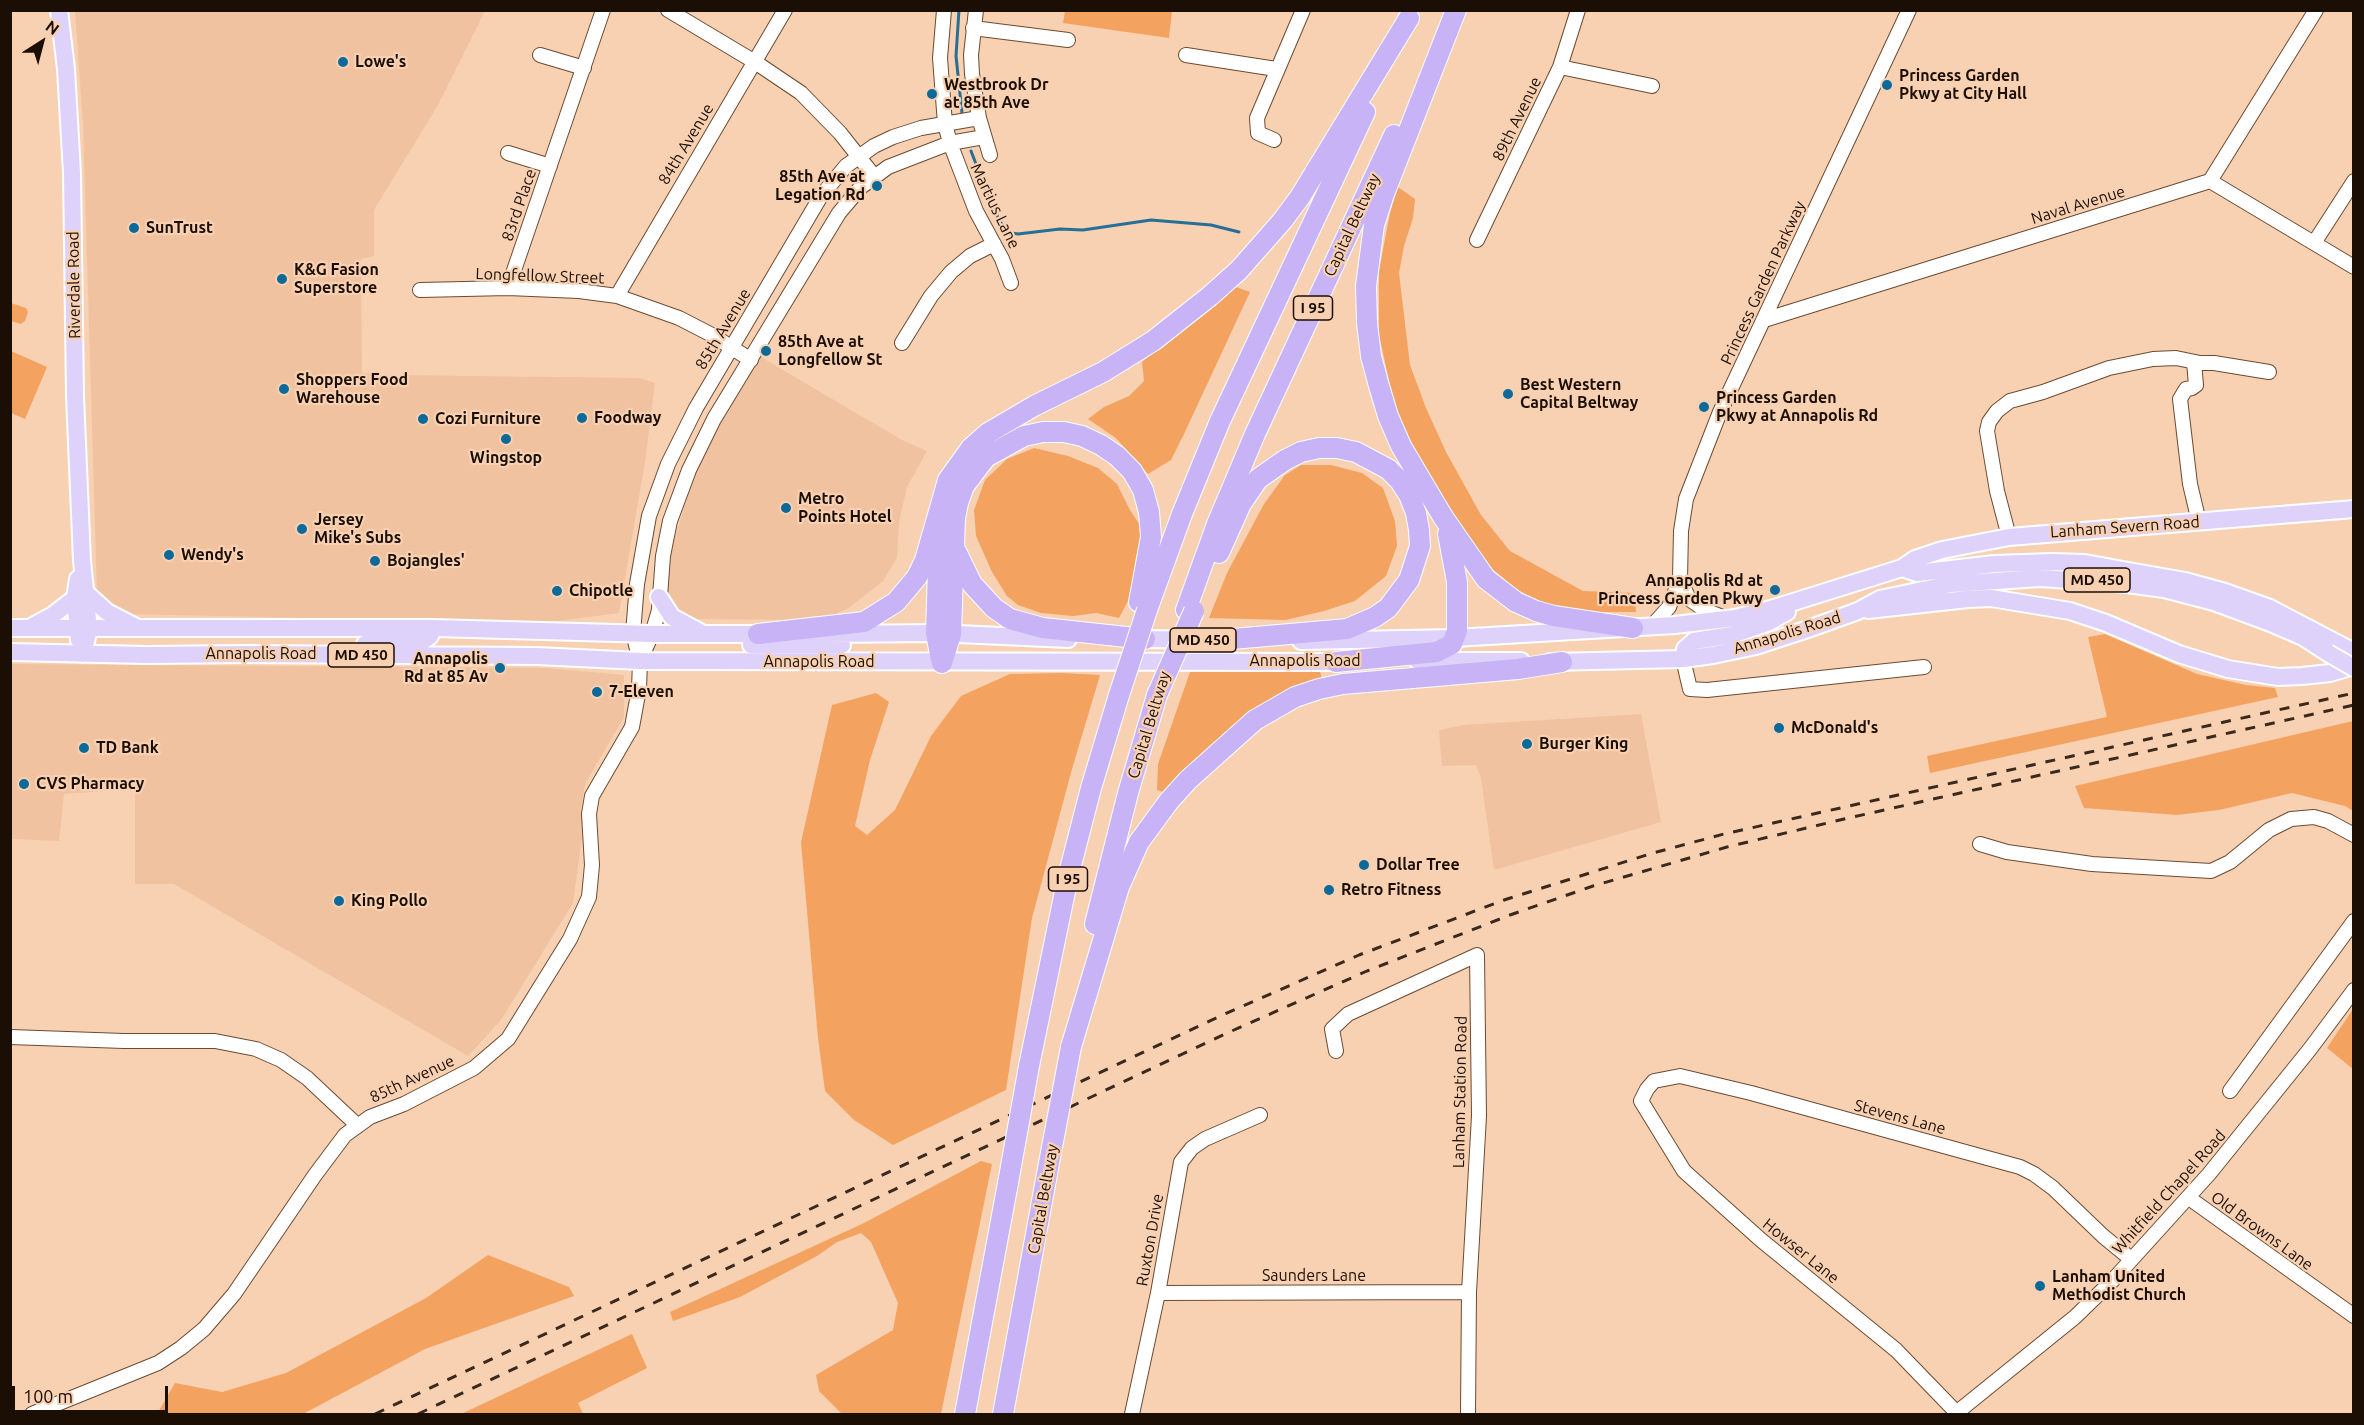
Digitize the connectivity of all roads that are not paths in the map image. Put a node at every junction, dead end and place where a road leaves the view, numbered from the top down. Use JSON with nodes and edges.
{"nodes":[{"id":1,"x":59,"y":10,"type":"edge"},
{"id":2,"x":603,"y":10,"type":"edge"},
{"id":3,"x":668,"y":10,"type":"edge"},
{"id":4,"x":785,"y":10,"type":"edge"},
{"id":5,"x":944,"y":10,"type":"edge"},
{"id":6,"x":976,"y":10,"type":"edge"},
{"id":7,"x":1303,"y":10,"type":"edge"},
{"id":8,"x":1454,"y":10,"type":"edge"},
{"id":9,"x":1578,"y":10,"type":"edge"},
{"id":10,"x":1909,"y":10,"type":"edge"},
{"id":11,"x":2316,"y":10,"type":"edge"},
{"id":12,"x":1411,"y":14,"type":"edge"},
{"id":13,"x":973,"y":28,"type":"junction"},
{"id":14,"x":1068,"y":40,"type":"dead end"},
{"id":15,"x":540,"y":55,"type":"dead end"},
{"id":16,"x":1186,"y":55,"type":"dead end"},
{"id":17,"x":755,"y":62,"type":"junction"},
{"id":18,"x":1560,"y":67,"type":"junction"},
{"id":19,"x":584,"y":68,"type":"junction"},
{"id":20,"x":1276,"y":69,"type":"junction"},
{"id":21,"x":1652,"y":86,"type":"dead end"},
{"id":22,"x":979,"y":118,"type":"junction"},
{"id":23,"x":945,"y":124,"type":"junction"},
{"id":24,"x":984,"y":137,"type":"junction"},
{"id":25,"x":1274,"y":140,"type":"dead end"},
{"id":26,"x":950,"y":143,"type":"junction"},
{"id":27,"x":508,"y":153,"type":"dead end"},
{"id":28,"x":990,"y":155,"type":"dead end"},
{"id":29,"x":858,"y":156,"type":"junction"},
{"id":30,"x":550,"y":166,"type":"junction"},
{"id":31,"x":874,"y":176,"type":"junction"},
{"id":32,"x":2354,"y":181,"type":"edge"},
{"id":33,"x":2210,"y":182,"type":"junction"},
{"id":34,"x":1477,"y":240,"type":"dead end"},
{"id":35,"x":2314,"y":243,"type":"junction"},
{"id":36,"x":994,"y":244,"type":"junction"},
{"id":37,"x":2354,"y":267,"type":"edge"},
{"id":38,"x":1011,"y":283,"type":"dead end"},
{"id":39,"x":508,"y":288,"type":"junction"},
{"id":40,"x":420,"y":290,"type":"dead end"},
{"id":41,"x":617,"y":296,"type":"junction"},
{"id":42,"x":1764,"y":320,"type":"junction"},
{"id":43,"x":902,"y":343,"type":"dead end"},
{"id":44,"x":730,"y":347,"type":"junction"},
{"id":45,"x":751,"y":360,"type":"junction"},
{"id":46,"x":2194,"y":362,"type":"junction"},
{"id":47,"x":2269,"y":372,"type":"dead end"},
{"id":48,"x":2354,"y":509,"type":"edge"},
{"id":49,"x":672,"y":514,"type":"junction"},
{"id":50,"x":939,"y":516,"type":"junction"},
{"id":51,"x":1443,"y":517,"type":"junction"},
{"id":52,"x":2199,"y":522,"type":"junction"},
{"id":53,"x":2009,"y":537,"type":"junction"},
{"id":54,"x":954,"y":546,"type":"junction"},
{"id":55,"x":641,"y":560,"type":"junction"},
{"id":56,"x":1902,"y":568,"type":"junction"},
{"id":57,"x":1680,"y":579,"type":"junction"},
{"id":58,"x":81,"y":595,"type":"junction"},
{"id":59,"x":1817,"y":595,"type":"junction"},
{"id":60,"x":659,"y":597,"type":"junction"},
{"id":61,"x":1142,"y":609,"type":"junction"},
{"id":62,"x":1190,"y":610,"type":"junction"},
{"id":63,"x":1858,"y":611,"type":"junction"},
{"id":64,"x":1727,"y":619,"type":"junction"},
{"id":65,"x":1642,"y":627,"type":"junction"},
{"id":66,"x":10,"y":628,"type":"edge"},
{"id":67,"x":29,"y":628,"type":"junction"},
{"id":68,"x":434,"y":628,"type":"junction"},
{"id":69,"x":83,"y":629,"type":"junction"},
{"id":70,"x":140,"y":629,"type":"junction"},
{"id":71,"x":633,"y":633,"type":"junction"},
{"id":72,"x":652,"y":634,"type":"junction"},
{"id":73,"x":706,"y":634,"type":"junction"},
{"id":74,"x":758,"y":634,"type":"junction"},
{"id":75,"x":904,"y":634,"type":"junction"},
{"id":76,"x":944,"y":634,"type":"junction"},
{"id":77,"x":1455,"y":638,"type":"junction"},
{"id":78,"x":1145,"y":639,"type":"junction"},
{"id":79,"x":1221,"y":640,"type":"junction"},
{"id":80,"x":2351,"y":650,"type":"edge"},
{"id":81,"x":10,"y":652,"type":"edge"},
{"id":82,"x":83,"y":654,"type":"junction"},
{"id":83,"x":272,"y":654,"type":"junction"},
{"id":84,"x":1683,"y":659,"type":"junction"},
{"id":85,"x":640,"y":661,"type":"junction"},
{"id":86,"x":1336,"y":662,"type":"junction"},
{"id":87,"x":1562,"y":662,"type":"junction"},
{"id":88,"x":942,"y":663,"type":"junction"},
{"id":89,"x":1924,"y":667,"type":"dead end"},
{"id":90,"x":2354,"y":667,"type":"edge"},
{"id":91,"x":2354,"y":835,"type":"edge"},
{"id":92,"x":1980,"y":844,"type":"dead end"},
{"id":93,"x":2354,"y":921,"type":"edge"},
{"id":94,"x":2354,"y":990,"type":"edge"},
{"id":95,"x":10,"y":1037,"type":"edge"},
{"id":96,"x":1071,"y":1047,"type":"junction"},
{"id":97,"x":1336,"y":1051,"type":"dead end"},
{"id":98,"x":2230,"y":1091,"type":"dead end"},
{"id":99,"x":1641,"y":1101,"type":"joint"},
{"id":100,"x":1260,"y":1115,"type":"dead end"},
{"id":101,"x":357,"y":1125,"type":"junction"},
{"id":102,"x":2189,"y":1198,"type":"junction"},
{"id":103,"x":2131,"y":1259,"type":"junction"},
{"id":104,"x":1469,"y":1292,"type":"junction"},
{"id":105,"x":1158,"y":1293,"type":"junction"},
{"id":106,"x":2354,"y":1316,"type":"edge"},
{"id":107,"x":32,"y":1414,"type":"edge"},
{"id":108,"x":965,"y":1414,"type":"edge"},
{"id":109,"x":1003,"y":1414,"type":"edge"},
{"id":110,"x":1132,"y":1414,"type":"edge"},
{"id":111,"x":1468,"y":1414,"type":"edge"},
{"id":112,"x":1956,"y":1414,"type":"edge"}],
"edges":[{"from":1,"to":58,"type":"main road","name":"Riverdale Road"},
{"from":2,"to":19,"type":"street","name":"83rd Place"},
{"from":3,"to":17,"type":"street"},
{"from":4,"to":17,"type":"street","name":"84th Avenue"},
{"from":5,"to":23,"type":"street","name":"Martius Lane"},
{"from":6,"to":13,"type":"street"},
{"from":7,"to":20,"type":"street"},
{"from":8,"to":51,"type":"highway"},
{"from":8,"to":62,"type":"highway","name":"Capital Beltway","number":"I 95"},
{"from":9,"to":18,"type":"street","name":"89th Avenue"},
{"from":10,"to":42,"type":"street","name":"Princess Garden Parkway"},
{"from":11,"to":33,"type":"street"},
{"from":12,"to":50,"type":"highway"},
{"from":12,"to":61,"type":"highway","number":"I 95"},
{"from":13,"to":14,"type":"street"},
{"from":13,"to":22,"type":"street"},
{"from":15,"to":19,"type":"street"},
{"from":16,"to":20,"type":"street"},
{"from":17,"to":29,"type":"street"},
{"from":17,"to":41,"type":"street","name":"84th Avenue"},
{"from":18,"to":21,"type":"street"},
{"from":18,"to":34,"type":"street","name":"89th Avenue"},
{"from":19,"to":30,"type":"street","name":"83rd Place"},
{"from":20,"to":25,"type":"street"},
{"from":22,"to":23,"type":"street","name":"85th Avenue"},
{"from":22,"to":24,"type":"street"},
{"from":23,"to":26,"type":"street","name":"Martius Lane"},
{"from":23,"to":29,"type":"street","name":"85th Avenue"},
{"from":24,"to":26,"type":"street","name":"85th Avenue"},
{"from":24,"to":28,"type":"street"},
{"from":26,"to":31,"type":"street","name":"85th Avenue"},
{"from":26,"to":36,"type":"street","name":"Martius Lane"},
{"from":27,"to":30,"type":"street","name":"83rd Place"},
{"from":29,"to":31,"type":"street"},
{"from":29,"to":44,"type":"street","name":"85th Avenue"},
{"from":30,"to":39,"type":"street","name":"83rd Place"},
{"from":31,"to":45,"type":"street","name":"85th Avenue"},
{"from":32,"to":35,"type":"street"},
{"from":33,"to":35,"type":"street"},
{"from":33,"to":42,"type":"street","name":"Naval Avenue"},
{"from":35,"to":37,"type":"street"},
{"from":36,"to":38,"type":"street","name":"Martius Lane"},
{"from":36,"to":43,"type":"street"},
{"from":39,"to":40,"type":"street","name":"Longfellow Street"},
{"from":39,"to":41,"type":"street","name":"Longfellow Street"},
{"from":41,"to":44,"type":"street","name":"Longfellow Street"},
{"from":42,"to":57,"type":"street","name":"Princess Garden Parkway"},
{"from":44,"to":45,"type":"street","name":"Longfellow Street"},
{"from":44,"to":55,"type":"street","name":"85th Avenue"},
{"from":45,"to":49,"type":"street","name":"85th Avenue"},
{"from":46,"to":47,"type":"street"},
{"from":46,"to":52,"type":"street"},
{"from":46,"to":53,"type":"street"},
{"from":48,"to":52,"type":"main road","name":"Lanham Severn Road"},
{"from":49,"to":55,"type":"street"},
{"from":49,"to":60,"type":"street","name":"85th Avenue"},
{"from":50,"to":74,"type":"highway"},
{"from":50,"to":76,"type":"highway"},
{"from":51,"to":65,"type":"highway"},
{"from":51,"to":77,"type":"highway"},
{"from":52,"to":53,"type":"main road","name":"Lanham Severn Road"},
{"from":53,"to":56,"type":"main road","name":"Lanham Severn Road"},
{"from":54,"to":61,"type":"highway"},
{"from":54,"to":76,"type":"highway"},
{"from":54,"to":78,"type":"highway"},
{"from":55,"to":71,"type":"street","name":"85th Avenue"},
{"from":56,"to":59,"type":"main road","name":"Annapolis Road","number":"MD 450"},
{"from":56,"to":80,"type":"main road","name":"Annapolis Road","number":"MD 450"},
{"from":57,"to":64,"type":"street"},
{"from":57,"to":65,"type":"street","name":"Princess Garden Parkway"},
{"from":58,"to":67,"type":"main road"},
{"from":58,"to":69,"type":"main road","name":"Riverdale Road"},
{"from":58,"to":70,"type":"main road"},
{"from":59,"to":64,"type":"main road","name":"Annapolis Road","number":"MD 450"},
{"from":59,"to":84,"type":"main road"},
{"from":60,"to":72,"type":"street","name":"85th Avenue"},
{"from":60,"to":73,"type":"main road"},
{"from":61,"to":108,"type":"highway","number":"I 95","bridge":true},
{"from":62,"to":79,"type":"highway"},
{"from":62,"to":96,"type":"highway","name":"Capital Beltway","number":"I 95","bridge":true},
{"from":63,"to":84,"type":"main road","name":"Annapolis Road","number":"MD 450"},
{"from":63,"to":90,"type":"main road"},
{"from":63,"to":90,"type":"main road","name":"Annapolis Road","number":"MD 450","bridge":true},
{"from":64,"to":65,"type":"main road","name":"Annapolis Road","number":"MD 450"},
{"from":65,"to":77,"type":"main road","name":"Annapolis Road","number":"MD 450"},
{"from":66,"to":67,"type":"main road","name":"Annapolis Road","number":"MD 450"},
{"from":67,"to":69,"type":"main road","name":"Annapolis Road","number":"MD 450"},
{"from":68,"to":70,"type":"main road","name":"Annapolis Road","number":"MD 450"},
{"from":68,"to":71,"type":"main road","name":"Annapolis Road","number":"MD 450"},
{"from":68,"to":83,"type":"main road"},
{"from":69,"to":70,"type":"main road","name":"Annapolis Road","number":"MD 450"},
{"from":69,"to":82,"type":"main road","name":"Riverdale Road"},
{"from":71,"to":72,"type":"main road","name":"Annapolis Road","number":"MD 450"},
{"from":71,"to":85,"type":"street","name":"85th Avenue"},
{"from":72,"to":73,"type":"main road","name":"Annapolis Road","number":"MD 450"},
{"from":72,"to":85,"type":"street","name":"85th Avenue"},
{"from":73,"to":74,"type":"main road","name":"Annapolis Road","number":"MD 450"},
{"from":74,"to":75,"type":"main road","name":"Annapolis Road","number":"MD 450"},
{"from":75,"to":76,"type":"main road","name":"Annapolis Road","number":"MD 450"},
{"from":75,"to":85,"type":"main road"},
{"from":76,"to":78,"type":"main road","name":"Annapolis Road","number":"MD 450"},
{"from":76,"to":88,"type":"highway"},
{"from":77,"to":79,"type":"main road","name":"Annapolis Road","number":"MD 450"},
{"from":77,"to":86,"type":"highway"},
{"from":78,"to":79,"type":"main road","name":"Annapolis Road","number":"MD 450"},
{"from":81,"to":82,"type":"main road","name":"Annapolis Road","number":"MD 450"},
{"from":82,"to":83,"type":"main road","name":"Annapolis Road","number":"MD 450"},
{"from":83,"to":85,"type":"main road","name":"Annapolis Road","number":"MD 450"},
{"from":84,"to":87,"type":"main road","name":"Annapolis Road","number":"MD 450"},
{"from":84,"to":89,"type":"street"},
{"from":85,"to":88,"type":"main road","name":"Annapolis Road","number":"MD 450"},
{"from":85,"to":101,"type":"street","name":"85th Avenue"},
{"from":86,"to":87,"type":"main road","name":"Annapolis Road","number":"MD 450"},
{"from":86,"to":88,"type":"main road","name":"Annapolis Road","number":"MD 450"},
{"from":87,"to":96,"type":"highway"},
{"from":91,"to":92,"type":"street"},
{"from":93,"to":98,"type":"street"},
{"from":94,"to":102,"type":"street","name":"Whitfield Chapel Road"},
{"from":95,"to":101,"type":"street"},
{"from":96,"to":109,"type":"highway","name":"Capital Beltway","number":"I 95","bridge":true},
{"from":97,"to":104,"type":"street","name":"Lanham Station Road"},
{"from":99,"to":103,"type":"street","name":"Stevens Lane"},
{"from":99,"to":112,"type":"street","name":"Howser Lane"},
{"from":100,"to":105,"type":"street","name":"Ruxton Drive"},
{"from":101,"to":107,"type":"street","name":"85th Avenue"},
{"from":102,"to":103,"type":"street","name":"Whitfield Chapel Road"},
{"from":102,"to":106,"type":"street","name":"Old Browns Lane"},
{"from":103,"to":112,"type":"street","name":"Whitfield Chapel Road"},
{"from":104,"to":105,"type":"street","name":"Saunders Lane"},
{"from":104,"to":111,"type":"street","name":"Lanham Station Road"},
{"from":105,"to":110,"type":"street","name":"Ruxton Drive"}]}
